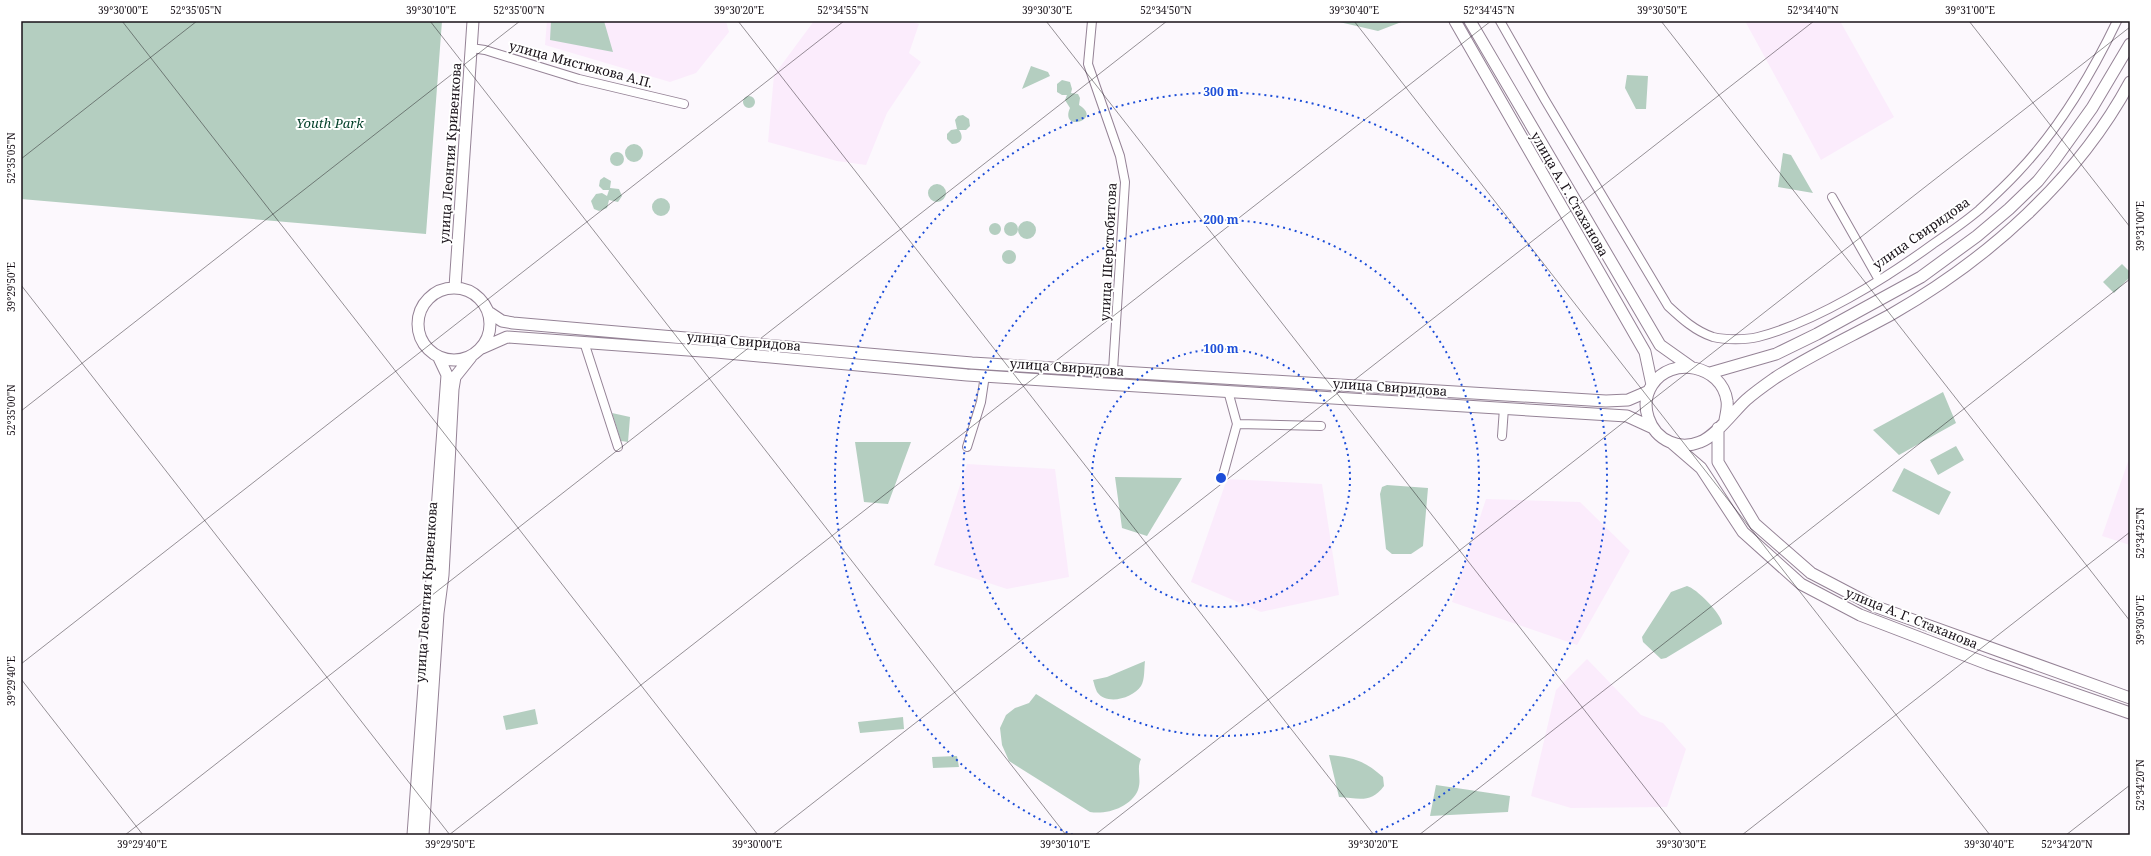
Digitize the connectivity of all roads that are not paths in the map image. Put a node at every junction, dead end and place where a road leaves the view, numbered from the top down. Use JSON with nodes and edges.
{"nodes":[{"id":1,"x":473,"y":21,"type":"edge"},
{"id":2,"x":1092,"y":21,"type":"edge"},
{"id":3,"x":1455,"y":21,"type":"edge"},
{"id":4,"x":1470,"y":21,"type":"edge"},
{"id":5,"x":1500,"y":21,"type":"edge"},
{"id":6,"x":2117,"y":21,"type":"edge"},
{"id":7,"x":2130,"y":44,"type":"edge"},
{"id":8,"x":471,"y":48,"type":"junction"},
{"id":9,"x":2130,"y":82,"type":"edge"},
{"id":10,"x":684,"y":104,"type":"dead end"},
{"id":11,"x":1832,"y":197,"type":"dead end"},
{"id":12,"x":1879,"y":280,"type":"junction"},
{"id":13,"x":454,"y":287,"type":"junction"},
{"id":14,"x":490,"y":313,"type":"junction"},
{"id":15,"x":584,"y":342,"type":"junction"},
{"id":16,"x":482,"y":348,"type":"junction"},
{"id":17,"x":471,"y":357,"type":"junction"},
{"id":18,"x":439,"y":358,"type":"junction"},
{"id":19,"x":1691,"y":367,"type":"junction"},
{"id":20,"x":1113,"y":370,"type":"junction"},
{"id":21,"x":1710,"y":373,"type":"junction"},
{"id":22,"x":985,"y":376,"type":"junction"},
{"id":23,"x":1651,"y":388,"type":"junction"},
{"id":24,"x":1228,"y":392,"type":"junction"},
{"id":25,"x":1504,"y":408,"type":"junction"},
{"id":26,"x":1237,"y":424,"type":"junction"},
{"id":27,"x":1721,"y":424,"type":"junction"},
{"id":28,"x":1321,"y":426,"type":"dead end"},
{"id":29,"x":1651,"y":427,"type":"junction"},
{"id":30,"x":1502,"y":436,"type":"dead end"},
{"id":31,"x":1672,"y":443,"type":"junction"},
{"id":32,"x":618,"y":447,"type":"dead end"},
{"id":33,"x":967,"y":447,"type":"dead end"},
{"id":34,"x":1223,"y":475,"type":"dead end"},
{"id":35,"x":2130,"y":698,"type":"edge"},
{"id":36,"x":2130,"y":713,"type":"edge"},
{"id":37,"x":413,"y":835,"type":"edge"},
{"id":38,"x":423,"y":835,"type":"edge"}],
"edges":[{"from":1,"to":8,"type":"street","name":"улица Леонтия Кривенкова"},
{"from":2,"to":20,"type":"street","name":"улица Шерстобитова"},
{"from":3,"to":23,"type":"street","name":"улица А. Г. Стаханова"},
{"from":4,"to":19,"type":"street","name":"улица А. Г. Стаханова"},
{"from":5,"to":12,"type":"street","name":"улица Свиридова"},
{"from":6,"to":12,"type":"street","name":"улица Свиридова"},
{"from":7,"to":21,"type":"street"},
{"from":8,"to":10,"type":"street","name":"улица Мистюкова А.П."},
{"from":8,"to":13,"type":"street","name":"улица Леонтия Кривенкова"},
{"from":9,"to":27,"type":"street"},
{"from":11,"to":12,"type":"street"},
{"from":13,"to":14,"type":"street"},
{"from":13,"to":18,"type":"street"},
{"from":14,"to":16,"type":"street"},
{"from":14,"to":20,"type":"street","name":"улица Свиридова"},
{"from":15,"to":16,"type":"street","name":"улица Свиридова"},
{"from":15,"to":22,"type":"street","name":"улица Свиридова"},
{"from":15,"to":32,"type":"street"},
{"from":16,"to":17,"type":"street"},
{"from":17,"to":18,"type":"street"},
{"from":17,"to":38,"type":"street","name":"улица Леонтия Кривенкова"},
{"from":18,"to":37,"type":"street","name":"улица Леонтия Кривенкова"},
{"from":19,"to":21,"type":"street"},
{"from":19,"to":23,"type":"street"},
{"from":20,"to":23,"type":"street","name":"улица Свиридова"},
{"from":21,"to":27,"type":"street"},
{"from":22,"to":24,"type":"street","name":"улица Свиридова"},
{"from":22,"to":33,"type":"street"},
{"from":23,"to":29,"type":"street"},
{"from":24,"to":25,"type":"street","name":"улица Свиридова"},
{"from":24,"to":26,"type":"street"},
{"from":25,"to":29,"type":"street","name":"улица Свиридова"},
{"from":25,"to":30,"type":"street"},
{"from":26,"to":28,"type":"street"},
{"from":26,"to":34,"type":"street"},
{"from":27,"to":31,"type":"street"},
{"from":27,"to":35,"type":"street","name":"улица А. Г. Стаханова"},
{"from":29,"to":31,"type":"street"},
{"from":31,"to":36,"type":"street","name":"улица А. Г. Стаханова"}]}
